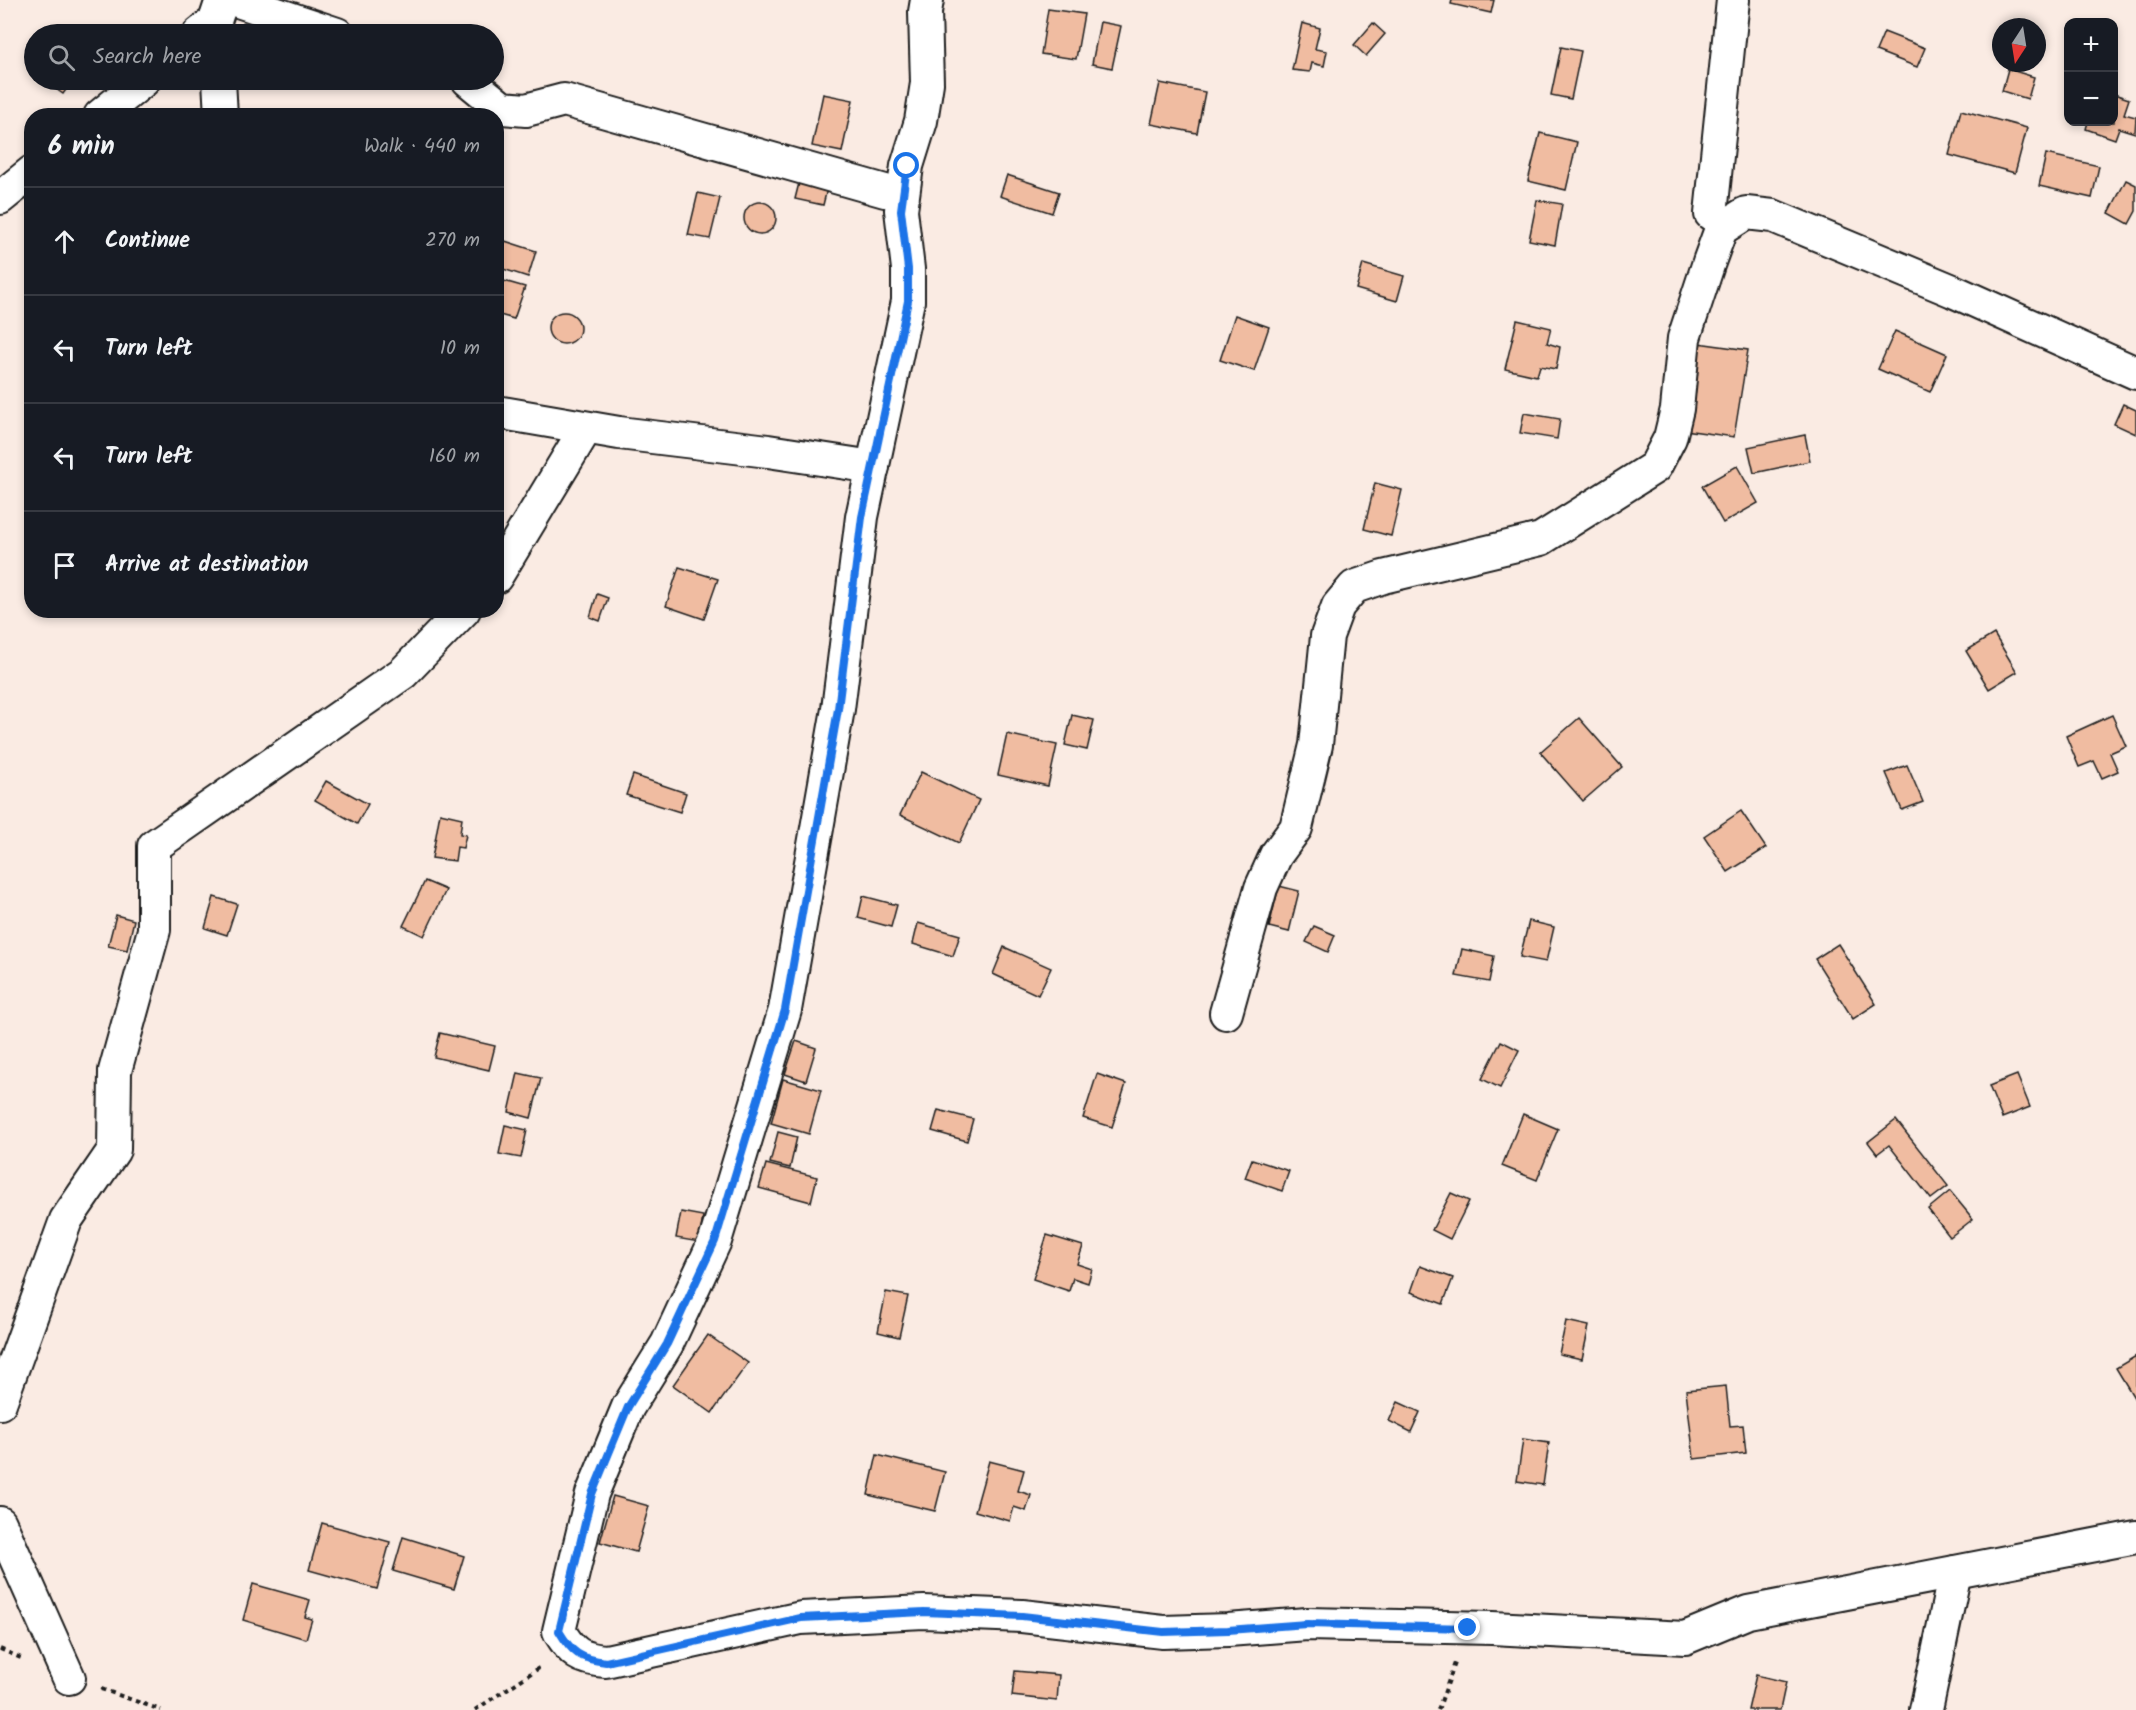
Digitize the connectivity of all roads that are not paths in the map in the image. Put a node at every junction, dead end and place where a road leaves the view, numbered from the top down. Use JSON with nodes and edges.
{"nodes":[{"id":1,"x":927,"y":0,"type":"edge"},
{"id":2,"x":1733,"y":0,"type":"edge"},
{"id":3,"x":218,"y":18,"type":"edge"},
{"id":4,"x":263,"y":24,"type":"edge"},
{"id":5,"x":132,"y":90,"type":"edge"},
{"id":6,"x":220,"y":90,"type":"edge"},
{"id":7,"x":480,"y":90,"type":"edge"},
{"id":8,"x":110,"y":108,"type":"edge"},
{"id":9,"x":221,"y":108,"type":"edge"},
{"id":10,"x":502,"y":108,"type":"edge"},
{"id":11,"x":504,"y":108,"type":"edge"},
{"id":12,"x":24,"y":178,"type":"edge"},
{"id":13,"x":885,"y":191,"type":"dead end"},
{"id":14,"x":0,"y":198,"type":"edge"},
{"id":15,"x":1711,"y":214,"type":"dead end"},
{"id":16,"x":2136,"y":373,"type":"edge"},
{"id":17,"x":504,"y":413,"type":"edge"},
{"id":18,"x":586,"y":428,"type":"junction"},
{"id":19,"x":873,"y":466,"type":"junction"},
{"id":20,"x":504,"y":564,"type":"edge"},
{"id":21,"x":456,"y":618,"type":"edge"},
{"id":22,"x":1226,"y":1013,"type":"dead end"},
{"id":23,"x":0,"y":1403,"type":"edge"},
{"id":24,"x":0,"y":1523,"type":"edge"},
{"id":25,"x":2136,"y":1537,"type":"edge"},
{"id":26,"x":1955,"y":1572,"type":"junction"},
{"id":27,"x":69,"y":1678,"type":"dead end"},
{"id":28,"x":1926,"y":1710,"type":"edge"}],
"edges":[{"from":1,"to":19,"type":"street"},
{"from":2,"to":15,"type":"street"},
{"from":3,"to":4,"type":"street"},
{"from":5,"to":8,"type":"street"},
{"from":6,"to":9,"type":"street"},
{"from":7,"to":10,"type":"street"},
{"from":11,"to":13,"type":"street"},
{"from":12,"to":14,"type":"street"},
{"from":16,"to":22,"type":"street"},
{"from":17,"to":18,"type":"street"},
{"from":18,"to":19,"type":"street"},
{"from":18,"to":20,"type":"street"},
{"from":19,"to":26,"type":"street"},
{"from":21,"to":23,"type":"street"},
{"from":24,"to":27,"type":"street"},
{"from":25,"to":26,"type":"street"},
{"from":26,"to":28,"type":"street"}]}
